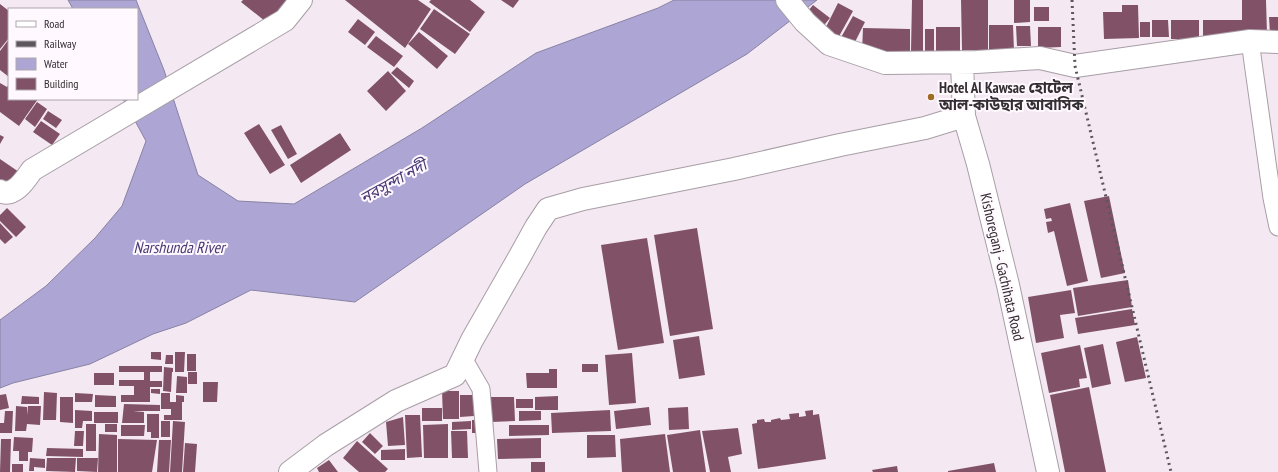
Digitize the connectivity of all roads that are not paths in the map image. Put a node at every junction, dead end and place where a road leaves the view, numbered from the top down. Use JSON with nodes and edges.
{"nodes":[{"id":1,"x":301,"y":0,"type":"edge"},
{"id":2,"x":787,"y":0,"type":"edge"},
{"id":3,"x":1250,"y":41,"type":"junction"},
{"id":4,"x":1278,"y":42,"type":"edge"},
{"id":5,"x":962,"y":62,"type":"junction"},
{"id":6,"x":964,"y":116,"type":"junction"},
{"id":7,"x":0,"y":191,"type":"edge"},
{"id":8,"x":1278,"y":227,"type":"edge"},
{"id":9,"x":463,"y":358,"type":"junction"},
{"id":10,"x":290,"y":472,"type":"edge"},
{"id":11,"x":488,"y":472,"type":"edge"},
{"id":12,"x":1048,"y":472,"type":"edge"}],
"edges":[{"from":1,"to":7,"type":"street"},
{"from":2,"to":5,"type":"street"},
{"from":3,"to":4,"type":"street"},
{"from":3,"to":5,"type":"street"},
{"from":3,"to":8,"type":"street"},
{"from":5,"to":6,"type":"street","name":"Kishoreganj - Gachihata Road"},
{"from":6,"to":9,"type":"street"},
{"from":6,"to":12,"type":"street","name":"Kishoreganj - Gachihata Road"},
{"from":9,"to":10,"type":"street"},
{"from":9,"to":11,"type":"street"}]}
